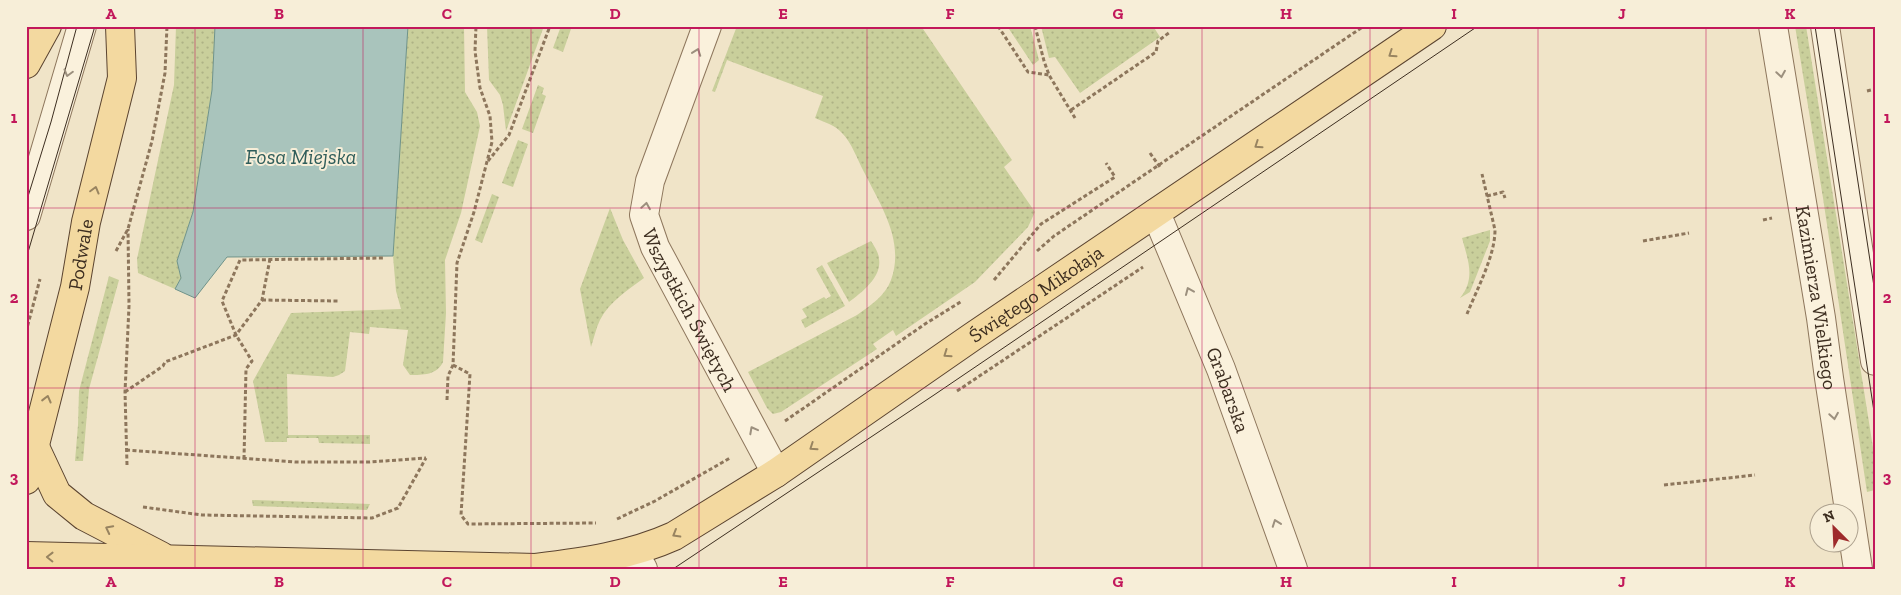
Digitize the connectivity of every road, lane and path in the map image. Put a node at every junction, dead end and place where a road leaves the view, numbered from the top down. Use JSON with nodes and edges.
{"nodes":[{"id":1,"x":82,"y":26,"type":"edge"},
{"id":2,"x":120,"y":26,"type":"edge"},
{"id":3,"x":167,"y":26,"type":"edge"},
{"id":4,"x":476,"y":26,"type":"edge"},
{"id":5,"x":550,"y":26,"type":"edge"},
{"id":6,"x":707,"y":26,"type":"edge"},
{"id":7,"x":998,"y":26,"type":"edge"},
{"id":8,"x":1035,"y":26,"type":"edge"},
{"id":9,"x":1432,"y":26,"type":"edge"},
{"id":10,"x":1773,"y":26,"type":"edge"},
{"id":11,"x":1825,"y":26,"type":"edge"},
{"id":12,"x":42,"y":28,"type":"edge"},
{"id":13,"x":1170,"y":32,"type":"dead end"},
{"id":14,"x":26,"y":64,"type":"edge"},
{"id":15,"x":1049,"y":75,"type":"junction"},
{"id":16,"x":1071,"y":110,"type":"junction"},
{"id":17,"x":1076,"y":118,"type":"dead end"},
{"id":18,"x":1150,"y":153,"type":"dead end"},
{"id":19,"x":487,"y":162,"type":"junction"},
{"id":20,"x":1106,"y":164,"type":"dead end"},
{"id":21,"x":1164,"y":173,"type":"dead end"},
{"id":22,"x":1482,"y":174,"type":"dead end"},
{"id":23,"x":1487,"y":196,"type":"junction"},
{"id":24,"x":1505,"y":198,"type":"dead end"},
{"id":25,"x":1156,"y":213,"type":"junction"},
{"id":26,"x":26,"y":216,"type":"edge"},
{"id":27,"x":128,"y":229,"type":"junction"},
{"id":28,"x":1689,"y":233,"type":"dead end"},
{"id":29,"x":1643,"y":241,"type":"dead end"},
{"id":30,"x":115,"y":253,"type":"dead end"},
{"id":31,"x":385,"y":258,"type":"dead end"},
{"id":32,"x":270,"y":259,"type":"junction"},
{"id":33,"x":994,"y":281,"type":"dead end"},
{"id":34,"x":262,"y":300,"type":"junction"},
{"id":35,"x":963,"y":300,"type":"dead end"},
{"id":36,"x":338,"y":301,"type":"dead end"},
{"id":37,"x":1467,"y":314,"type":"dead end"},
{"id":38,"x":236,"y":335,"type":"junction"},
{"id":39,"x":1875,"y":361,"type":"edge"},
{"id":40,"x":453,"y":365,"type":"junction"},
{"id":41,"x":124,"y":392,"type":"junction"},
{"id":42,"x":447,"y":400,"type":"dead end"},
{"id":43,"x":758,"y":439,"type":"junction"},
{"id":44,"x":35,"y":447,"type":"junction"},
{"id":45,"x":126,"y":450,"type":"junction"},
{"id":46,"x":244,"y":459,"type":"junction"},
{"id":47,"x":127,"y":465,"type":"dead end"},
{"id":48,"x":776,"y":473,"type":"junction"},
{"id":49,"x":1755,"y":475,"type":"dead end"},
{"id":50,"x":26,"y":480,"type":"edge"},
{"id":51,"x":1664,"y":485,"type":"dead end"},
{"id":52,"x":139,"y":506,"type":"dead end"},
{"id":53,"x":615,"y":520,"type":"dead end"},
{"id":54,"x":597,"y":524,"type":"dead end"},
{"id":55,"x":26,"y":556,"type":"edge"},
{"id":56,"x":168,"y":560,"type":"junction"},
{"id":57,"x":638,"y":560,"type":"edge"},
{"id":58,"x":1293,"y":569,"type":"edge"},
{"id":59,"x":1858,"y":569,"type":"edge"}],
"edges":[{"from":1,"to":26,"type":"street","one_way":true},
{"from":44,"to":2,"type":"main road","name":"Podwale","one_way":true},
{"from":3,"to":27,"type":"path"},
{"from":4,"to":19,"type":"path"},
{"from":5,"to":19,"type":"path"},
{"from":43,"to":6,"type":"street","name":"Wszystkich Świętych","one_way":true},
{"from":7,"to":15,"type":"path"},
{"from":8,"to":15,"type":"path"},
{"from":9,"to":25,"type":"main road","name":"Świętego Mikołaja","one_way":true},
{"from":10,"to":59,"type":"street","name":"Kazimierza Wielkiego","one_way":true},
{"from":11,"to":39,"type":"street"},
{"from":12,"to":14,"type":"main road"},
{"from":13,"to":16,"type":"path"},
{"from":15,"to":16,"type":"path"},
{"from":16,"to":17,"type":"path"},
{"from":18,"to":21,"type":"path"},
{"from":19,"to":40,"type":"path"},
{"from":20,"to":33,"type":"path"},
{"from":22,"to":23,"type":"path"},
{"from":23,"to":24,"type":"path"},
{"from":23,"to":37,"type":"path"},
{"from":25,"to":48,"type":"main road","name":"Świętego Mikołaja","one_way":true},
{"from":58,"to":25,"type":"street","name":"Grabarska","one_way":true},
{"from":27,"to":30,"type":"path"},
{"from":27,"to":41,"type":"path"},
{"from":28,"to":29,"type":"path"},
{"from":31,"to":32,"type":"path"},
{"from":32,"to":34,"type":"path"},
{"from":32,"to":38,"type":"path"},
{"from":34,"to":36,"type":"path"},
{"from":34,"to":38,"type":"path"},
{"from":35,"to":43,"type":"path"},
{"from":38,"to":41,"type":"path"},
{"from":38,"to":46,"type":"path"},
{"from":40,"to":42,"type":"path"},
{"from":40,"to":54,"type":"path"},
{"from":41,"to":45,"type":"path"},
{"from":43,"to":48,"type":"street","name":"Wszystkich Świętych"},
{"from":43,"to":53,"type":"path"},
{"from":44,"to":50,"type":"main road","name":"Podwale"},
{"from":56,"to":44,"type":"main road","one_way":true},
{"from":45,"to":46,"type":"path"},
{"from":45,"to":47,"type":"path"},
{"from":46,"to":52,"type":"path"},
{"from":48,"to":57,"type":"main road","name":"Świętego Mikołaja","one_way":true},
{"from":49,"to":51,"type":"path"},
{"from":56,"to":55,"type":"main road","name":"Świętego Mikołaja","one_way":true},
{"from":56,"to":57,"type":"main road","name":"Świętego Mikołaja"}]}
